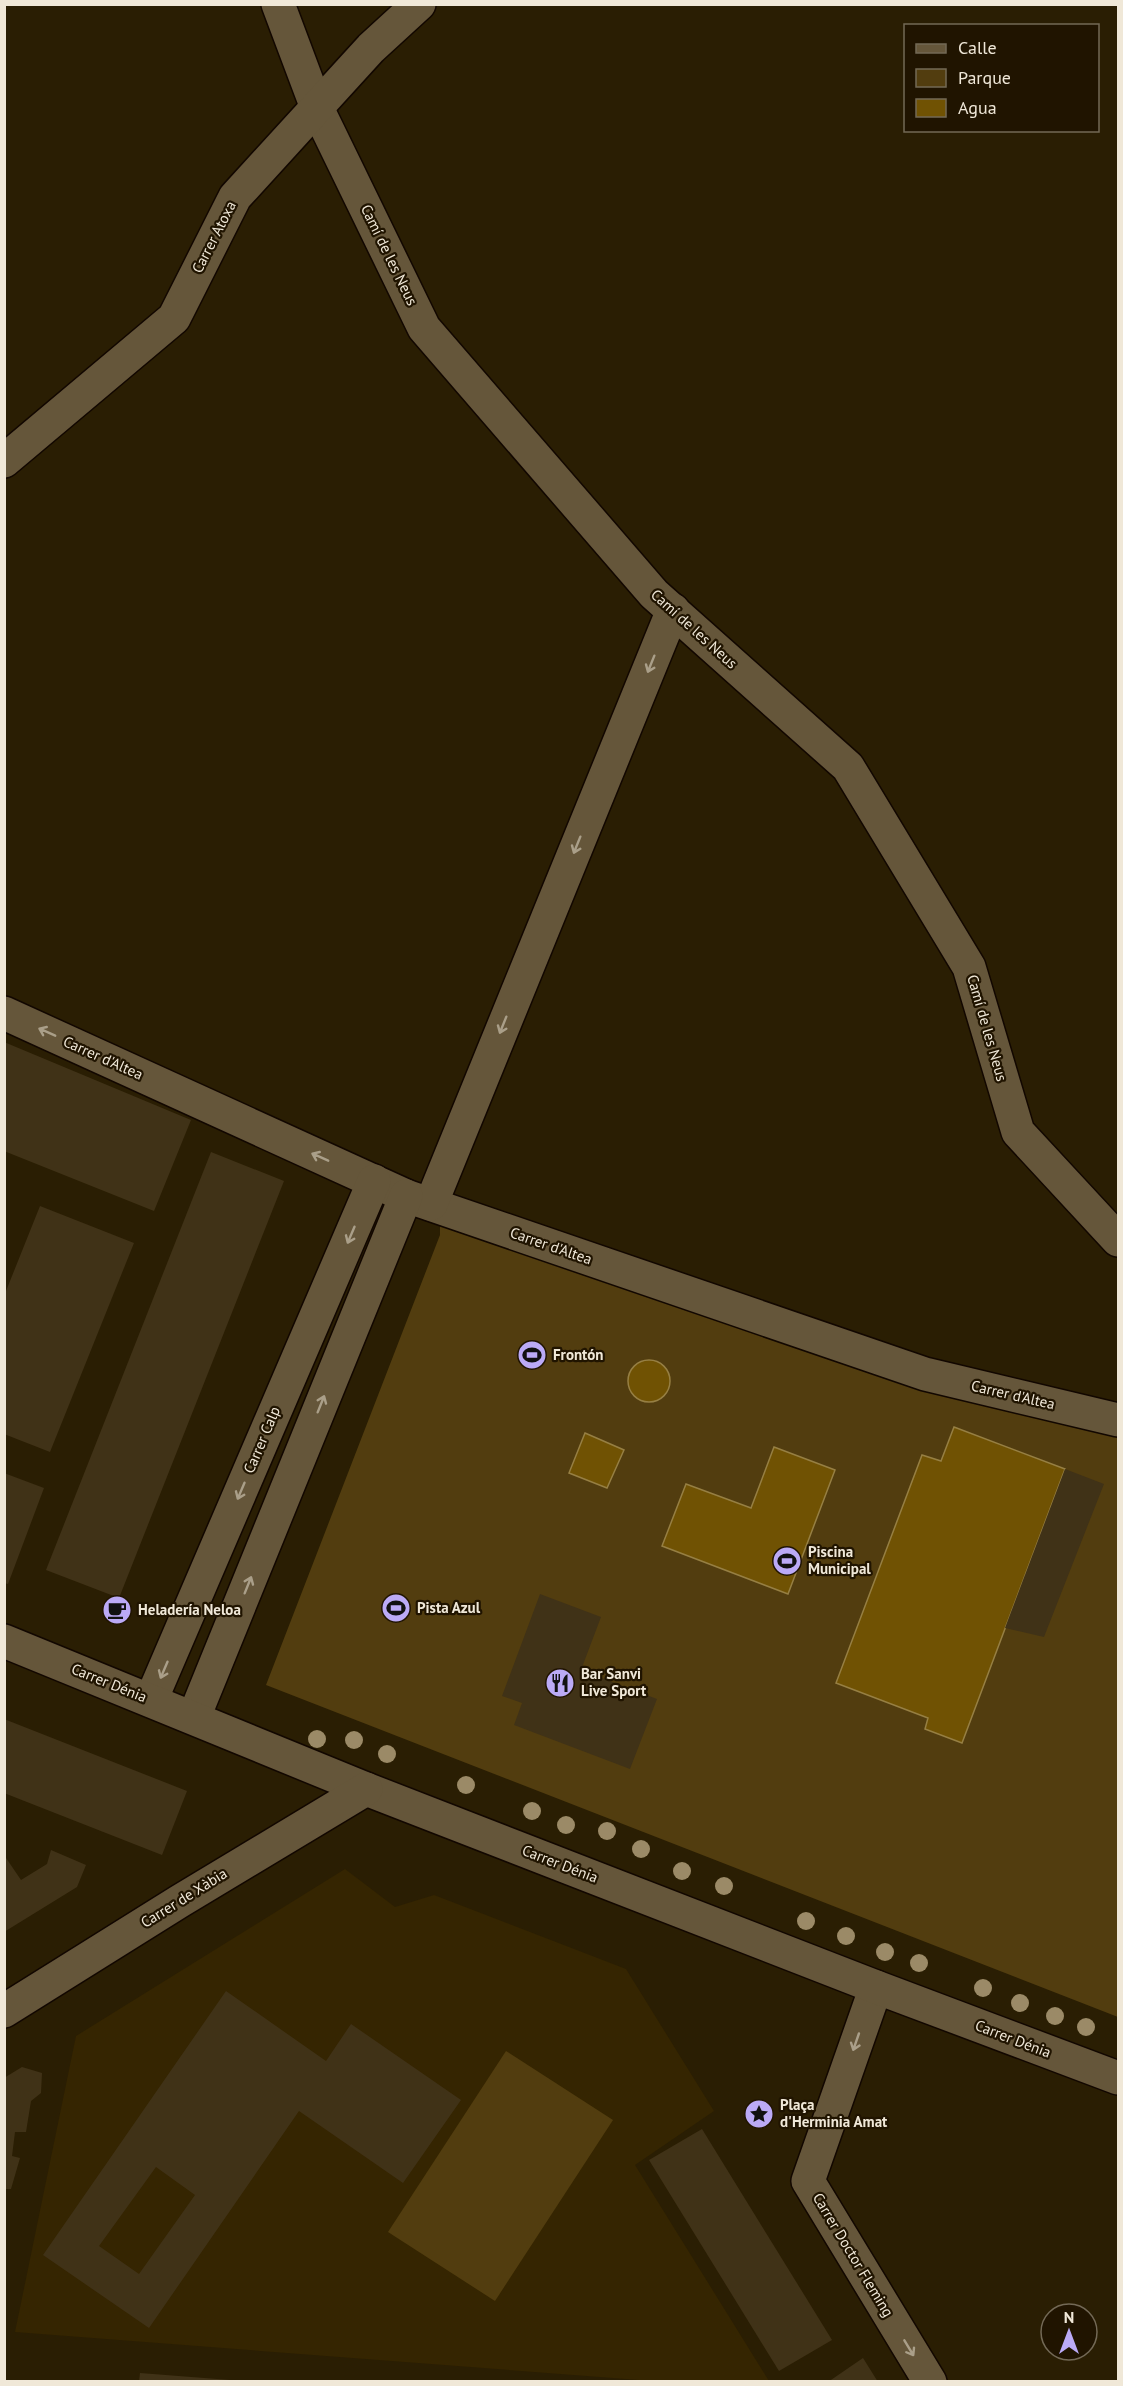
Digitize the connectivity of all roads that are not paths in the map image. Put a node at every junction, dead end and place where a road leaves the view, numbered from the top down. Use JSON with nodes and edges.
{"nodes":[{"id":1,"x":278,"y":4,"type":"edge"},
{"id":2,"x":420,"y":4,"type":"edge"},
{"id":3,"x":317,"y":108,"type":"junction"},
{"id":4,"x":4,"y":461,"type":"edge"},
{"id":5,"x":673,"y":610,"type":"junction"},
{"id":6,"x":4,"y":1013,"type":"edge"},
{"id":7,"x":374,"y":1181,"type":"junction"},
{"id":8,"x":418,"y":1200,"type":"junction"},
{"id":9,"x":1119,"y":1240,"type":"edge"},
{"id":10,"x":1119,"y":1420,"type":"edge"},
{"id":11,"x":4,"y":1641,"type":"edge"},
{"id":12,"x":151,"y":1700,"type":"junction"},
{"id":13,"x":194,"y":1717,"type":"junction"},
{"id":14,"x":366,"y":1789,"type":"junction"},
{"id":15,"x":876,"y":1987,"type":"junction"},
{"id":16,"x":4,"y":2011,"type":"edge"},
{"id":17,"x":1119,"y":2078,"type":"edge"},
{"id":18,"x":930,"y":2382,"type":"edge"}],
"edges":[{"from":1,"to":3,"type":"street","name":"Camí de les Neus"},
{"from":2,"to":3,"type":"street","name":"Carrer Atoxa"},
{"from":3,"to":4,"type":"street","name":"Carrer Atoxa"},
{"from":3,"to":5,"type":"street","name":"Camí de les Neus"},
{"from":5,"to":8,"type":"street","one_way":true},
{"from":5,"to":9,"type":"street","name":"Camí de les Neus"},
{"from":7,"to":6,"type":"street","name":"Carrer d'Altea","one_way":true},
{"from":7,"to":8,"type":"street","name":"Carrer d'Altea"},
{"from":7,"to":12,"type":"street","name":"Carrer Calp","one_way":true},
{"from":8,"to":10,"type":"street","name":"Carrer d'Altea"},
{"from":13,"to":8,"type":"street","one_way":true},
{"from":11,"to":12,"type":"street","name":"Carrer Dénia"},
{"from":12,"to":13,"type":"street","name":"Carrer Dénia"},
{"from":13,"to":14,"type":"street","name":"Carrer Dénia"},
{"from":14,"to":15,"type":"street","name":"Carrer Dénia"},
{"from":14,"to":16,"type":"street","name":"Carrer de Xàbia"},
{"from":15,"to":17,"type":"street","name":"Carrer Dénia"},
{"from":15,"to":18,"type":"street","name":"Carrer Doctor Fleming","one_way":true}]}
